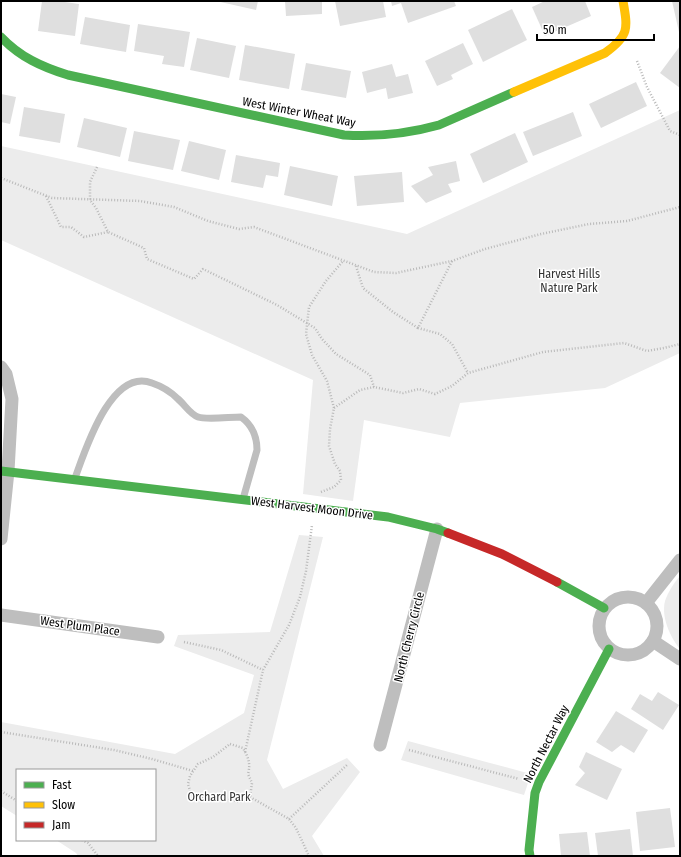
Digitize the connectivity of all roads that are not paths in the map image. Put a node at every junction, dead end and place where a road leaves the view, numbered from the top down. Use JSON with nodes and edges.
{"nodes":[{"id":1,"x":623,"y":1,"type":"edge"},
{"id":2,"x":1,"y":37,"type":"edge"},
{"id":3,"x":1,"y":367,"type":"edge"},
{"id":4,"x":4,"y":471,"type":"edge"},
{"id":5,"x":75,"y":479,"type":"junction"},
{"id":6,"x":243,"y":500,"type":"junction"},
{"id":7,"x":437,"y":529,"type":"junction"},
{"id":8,"x":1,"y":539,"type":"edge"},
{"id":9,"x":680,"y":560,"type":"edge"},
{"id":10,"x":646,"y":603,"type":"junction"},
{"id":11,"x":604,"y":608,"type":"junction"},
{"id":12,"x":1,"y":615,"type":"edge"},
{"id":13,"x":158,"y":637,"type":"dead end"},
{"id":14,"x":653,"y":641,"type":"junction"},
{"id":15,"x":609,"y":649,"type":"junction"},
{"id":16,"x":680,"y":659,"type":"edge"},
{"id":17,"x":380,"y":745,"type":"dead end"},
{"id":18,"x":530,"y":856,"type":"edge"}],
"edges":[{"from":1,"to":2,"type":"street","name":"West Winter Wheat Way"},
{"from":3,"to":4,"type":"street"},
{"from":4,"to":5,"type":"street","name":"West Harvest Moon Drive"},
{"from":4,"to":8,"type":"street"},
{"from":5,"to":6,"type":"street","name":"West Harvest Moon Drive"},
{"from":5,"to":6,"type":"lane"},
{"from":6,"to":7,"type":"street","name":"West Harvest Moon Drive"},
{"from":7,"to":11,"type":"street","name":"West Harvest Moon Drive"},
{"from":7,"to":17,"type":"street","name":"North Cherry Circle"},
{"from":9,"to":10,"type":"street"},
{"from":10,"to":11,"type":"street"},
{"from":10,"to":14,"type":"street"},
{"from":11,"to":15,"type":"street"},
{"from":12,"to":13,"type":"street","name":"West Plum Place"},
{"from":14,"to":15,"type":"street"},
{"from":14,"to":16,"type":"street"},
{"from":15,"to":18,"type":"street","name":"North Nectar Way"}]}
